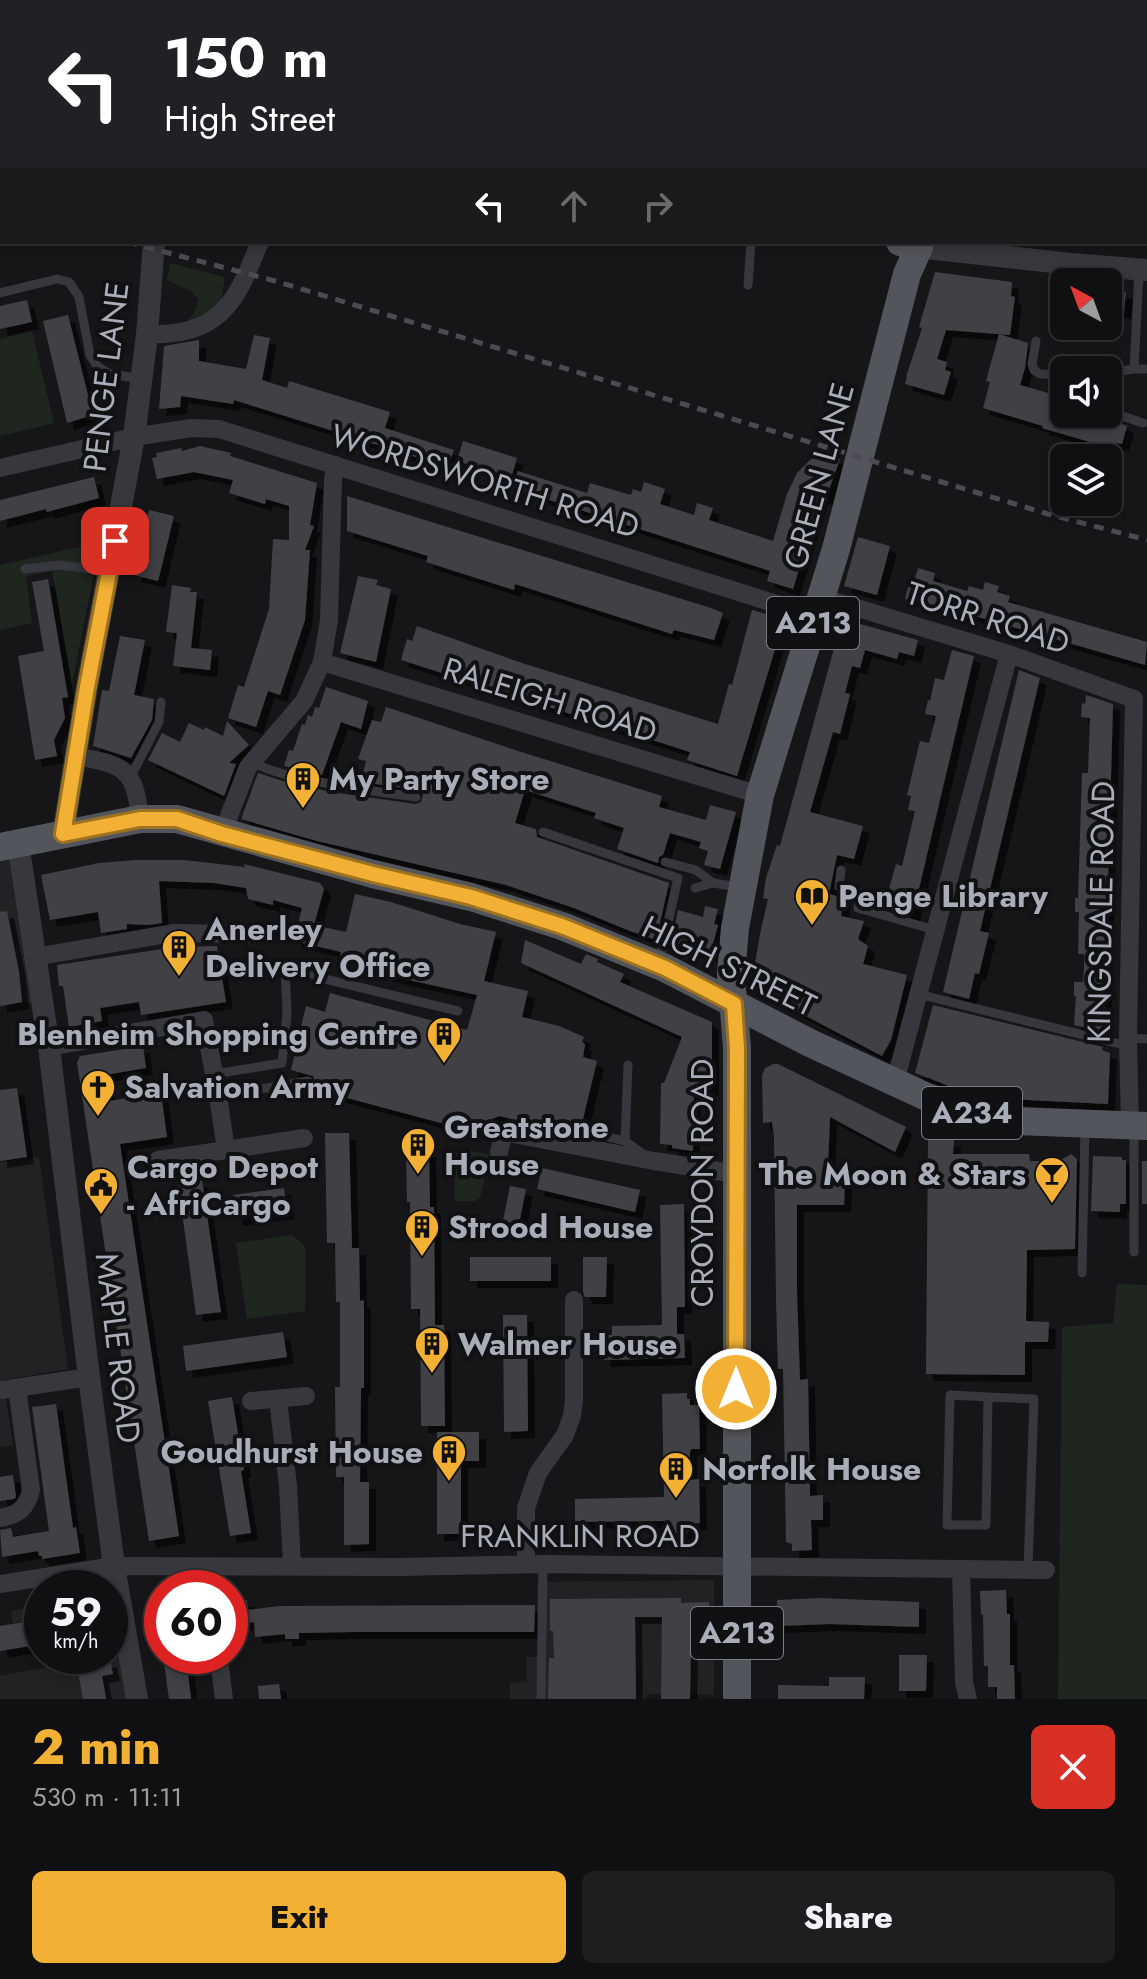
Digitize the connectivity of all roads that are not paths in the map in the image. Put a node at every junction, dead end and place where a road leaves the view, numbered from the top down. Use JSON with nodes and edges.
{"nodes":[{"id":1,"x":154,"y":244,"type":"edge"},
{"id":2,"x":259,"y":244,"type":"edge"},
{"id":3,"x":751,"y":244,"type":"edge"},
{"id":4,"x":913,"y":244,"type":"edge"},
{"id":5,"x":1143,"y":269,"type":"edge"},
{"id":6,"x":748,"y":285,"type":"dead end"},
{"id":7,"x":0,"y":293,"type":"edge"},
{"id":8,"x":147,"y":335,"type":"junction"},
{"id":9,"x":1036,"y":341,"type":"dead end"},
{"id":10,"x":1134,"y":369,"type":"junction"},
{"id":11,"x":1147,"y":369,"type":"edge"},
{"id":12,"x":1122,"y":371,"type":"edge"},
{"id":13,"x":1050,"y":374,"type":"edge"},
{"id":14,"x":142,"y":379,"type":"junction"},
{"id":15,"x":1122,"y":416,"type":"edge"},
{"id":16,"x":1143,"y":423,"type":"dead end"},
{"id":17,"x":134,"y":437,"type":"junction"},
{"id":18,"x":336,"y":465,"type":"junction"},
{"id":19,"x":0,"y":468,"type":"edge"},
{"id":20,"x":25,"y":569,"type":"dead end"},
{"id":21,"x":109,"y":571,"type":"junction"},
{"id":22,"x":818,"y":606,"type":"junction"},
{"id":23,"x":1009,"y":654,"type":"junction"},
{"id":24,"x":322,"y":662,"type":"junction"},
{"id":25,"x":1134,"y":699,"type":"joint"},
{"id":26,"x":161,"y":702,"type":"dead end"},
{"id":27,"x":76,"y":756,"type":"junction"},
{"id":28,"x":252,"y":762,"type":"junction"},
{"id":29,"x":130,"y":778,"type":"junction"},
{"id":30,"x":760,"y":795,"type":"junction"},
{"id":31,"x":416,"y":797,"type":"dead end"},
{"id":32,"x":140,"y":819,"type":"junction"},
{"id":33,"x":543,"y":832,"type":"dead end"},
{"id":34,"x":63,"y":834,"type":"junction"},
{"id":35,"x":222,"y":834,"type":"junction"},
{"id":36,"x":9,"y":845,"type":"edge"},
{"id":37,"x":665,"y":862,"type":"dead end"},
{"id":38,"x":841,"y":870,"type":"dead end"},
{"id":39,"x":713,"y":883,"type":"junction"},
{"id":40,"x":742,"y":887,"type":"junction"},
{"id":41,"x":695,"y":888,"type":"dead end"},
{"id":42,"x":935,"y":930,"type":"junction"},
{"id":43,"x":248,"y":934,"type":"dead end"},
{"id":44,"x":35,"y":957,"type":"junction"},
{"id":45,"x":659,"y":965,"type":"junction"},
{"id":46,"x":918,"y":994,"type":"junction"},
{"id":47,"x":734,"y":1004,"type":"junction"},
{"id":48,"x":458,"y":1011,"type":"dead end"},
{"id":49,"x":1135,"y":1041,"type":"edge"},
{"id":50,"x":49,"y":1047,"type":"junction"},
{"id":51,"x":628,"y":1065,"type":"dead end"},
{"id":52,"x":215,"y":1074,"type":"junction"},
{"id":53,"x":308,"y":1081,"type":"dead end"},
{"id":54,"x":895,"y":1082,"type":"junction"},
{"id":55,"x":218,"y":1096,"type":"junction"},
{"id":56,"x":1085,"y":1124,"type":"junction"},
{"id":57,"x":1137,"y":1126,"type":"edge"},
{"id":58,"x":580,"y":1130,"type":"dead end"},
{"id":59,"x":304,"y":1138,"type":"dead end"},
{"id":60,"x":625,"y":1141,"type":"junction"},
{"id":61,"x":226,"y":1150,"type":"junction"},
{"id":62,"x":499,"y":1152,"type":"dead end"},
{"id":63,"x":158,"y":1160,"type":"dead end"},
{"id":64,"x":654,"y":1161,"type":"junction"},
{"id":65,"x":736,"y":1174,"type":"junction"},
{"id":66,"x":1134,"y":1252,"type":"dead end"},
{"id":67,"x":1082,"y":1273,"type":"dead end"},
{"id":68,"x":574,"y":1300,"type":"dead end"},
{"id":69,"x":89,"y":1377,"type":"junction"},
{"id":70,"x":6,"y":1389,"type":"edge"},
{"id":71,"x":306,"y":1396,"type":"dead end"},
{"id":72,"x":988,"y":1397,"type":"junction"},
{"id":73,"x":278,"y":1399,"type":"junction"},
{"id":74,"x":251,"y":1401,"type":"dead end"},
{"id":75,"x":0,"y":1518,"type":"edge"},
{"id":76,"x":534,"y":1564,"type":"junction"},
{"id":77,"x":292,"y":1565,"type":"junction"},
{"id":78,"x":114,"y":1566,"type":"junction"},
{"id":79,"x":736,"y":1567,"type":"junction"},
{"id":80,"x":961,"y":1569,"type":"junction"},
{"id":81,"x":1037,"y":1570,"type":"joint"},
{"id":82,"x":0,"y":1584,"type":"edge"},
{"id":83,"x":221,"y":1674,"type":"edge"},
{"id":84,"x":137,"y":1699,"type":"edge"},
{"id":85,"x":224,"y":1699,"type":"edge"},
{"id":86,"x":541,"y":1699,"type":"edge"},
{"id":87,"x":737,"y":1699,"type":"edge"},
{"id":88,"x":968,"y":1699,"type":"edge"}],
"edges":[{"from":1,"to":8,"type":"street","name":"PENGE LANE"},
{"from":2,"to":8,"type":"street"},
{"from":3,"to":6,"type":"lane"},
{"from":4,"to":5,"type":"street"},
{"from":4,"to":22,"type":"main road","name":"GREEN LANE","number":"A213"},
{"from":5,"to":10,"type":"lane"},
{"from":7,"to":14,"type":"lane"},
{"from":8,"to":14,"type":"street","name":"PENGE LANE"},
{"from":9,"to":13,"type":"lane"},
{"from":10,"to":11,"type":"lane"},
{"from":10,"to":12,"type":"lane"},
{"from":14,"to":17,"type":"street","name":"PENGE LANE"},
{"from":15,"to":16,"type":"lane"},
{"from":17,"to":18,"type":"street","name":"WORDSWORTH ROAD"},
{"from":17,"to":19,"type":"street","name":"WORDSWORTH ROAD"},
{"from":17,"to":21,"type":"street","name":"PENGE LANE"},
{"from":18,"to":22,"type":"street","name":"WORDSWORTH ROAD"},
{"from":18,"to":24,"type":"street"},
{"from":20,"to":21,"type":"lane"},
{"from":21,"to":27,"type":"street","name":"PENGE LANE"},
{"from":22,"to":23,"type":"street","name":"TORR ROAD"},
{"from":22,"to":30,"type":"main road","name":"GREEN LANE","number":"A213"},
{"from":23,"to":25,"type":"street","name":"TORR ROAD"},
{"from":23,"to":42,"type":"street"},
{"from":24,"to":28,"type":"street"},
{"from":24,"to":30,"type":"street","name":"RALEIGH ROAD"},
{"from":25,"to":49,"type":"street","name":"KINGSDALE ROAD"},
{"from":26,"to":29,"type":"lane"},
{"from":27,"to":29,"type":"street"},
{"from":27,"to":34,"type":"street","name":"PENGE LANE"},
{"from":28,"to":31,"type":"lane"},
{"from":28,"to":35,"type":"street"},
{"from":29,"to":32,"type":"street"},
{"from":30,"to":40,"type":"main road","name":"GREEN LANE","number":"A213"},
{"from":32,"to":34,"type":"main road","name":"HIGH STREET","number":"A234"},
{"from":32,"to":35,"type":"main road","name":"HIGH STREET","number":"A234"},
{"from":33,"to":45,"type":"lane"},
{"from":34,"to":36,"type":"main road","name":"HIGH STREET","number":"A234"},
{"from":35,"to":45,"type":"main road","name":"HIGH STREET","number":"A234"},
{"from":36,"to":44,"type":"street","name":"MAPLE ROAD"},
{"from":37,"to":39,"type":"lane"},
{"from":38,"to":42,"type":"lane"},
{"from":39,"to":40,"type":"lane"},
{"from":39,"to":41,"type":"lane"},
{"from":40,"to":47,"type":"main road","name":"GREEN LANE","number":"A213"},
{"from":42,"to":46,"type":"street"},
{"from":43,"to":44,"type":"street"},
{"from":44,"to":50,"type":"street","name":"MAPLE ROAD"},
{"from":45,"to":47,"type":"main road","name":"HIGH STREET","number":"A234"},
{"from":46,"to":49,"type":"lane"},
{"from":46,"to":54,"type":"street"},
{"from":47,"to":54,"type":"main road","name":"HIGH STREET","number":"A234"},
{"from":47,"to":65,"type":"main road","name":"CROYDON ROAD","number":"A213"},
{"from":48,"to":52,"type":"lane"},
{"from":49,"to":57,"type":"street","name":"KINGSDALE ROAD"},
{"from":50,"to":52,"type":"street"},
{"from":50,"to":69,"type":"street","name":"MAPLE ROAD"},
{"from":51,"to":60,"type":"lane"},
{"from":52,"to":55,"type":"street"},
{"from":53,"to":55,"type":"lane"},
{"from":54,"to":56,"type":"main road","name":"HIGH STREET","number":"A234"},
{"from":55,"to":61,"type":"street"},
{"from":56,"to":57,"type":"main road","name":"HIGH STREET","number":"A234"},
{"from":56,"to":67,"type":"lane"},
{"from":57,"to":66,"type":"lane"},
{"from":58,"to":60,"type":"lane"},
{"from":59,"to":61,"type":"street"},
{"from":60,"to":64,"type":"lane"},
{"from":61,"to":63,"type":"street"},
{"from":62,"to":64,"type":"street"},
{"from":64,"to":65,"type":"street"},
{"from":65,"to":79,"type":"main road","name":"CROYDON ROAD","number":"A213"},
{"from":68,"to":76,"type":"street"},
{"from":69,"to":70,"type":"street"},
{"from":69,"to":78,"type":"street","name":"MAPLE ROAD"},
{"from":70,"to":75,"type":"street"},
{"from":71,"to":73,"type":"street"},
{"from":72,"to":72,"type":"lane"},
{"from":72,"to":81,"type":"lane"},
{"from":73,"to":74,"type":"street"},
{"from":73,"to":77,"type":"street"},
{"from":76,"to":77,"type":"street","name":"FRANKLIN ROAD"},
{"from":76,"to":79,"type":"street","name":"FRANKLIN ROAD"},
{"from":76,"to":86,"type":"lane"},
{"from":77,"to":78,"type":"street","name":"FRANKLIN ROAD"},
{"from":78,"to":82,"type":"street","name":"FRANKLIN ROAD"},
{"from":78,"to":84,"type":"street","name":"MAPLE ROAD"},
{"from":79,"to":80,"type":"street","name":"FRANKLIN ROAD"},
{"from":79,"to":87,"type":"main road","name":"CROYDON ROAD","number":"A213"},
{"from":80,"to":81,"type":"street","name":"FRANKLIN ROAD"},
{"from":80,"to":88,"type":"street"},
{"from":83,"to":85,"type":"street"}]}
